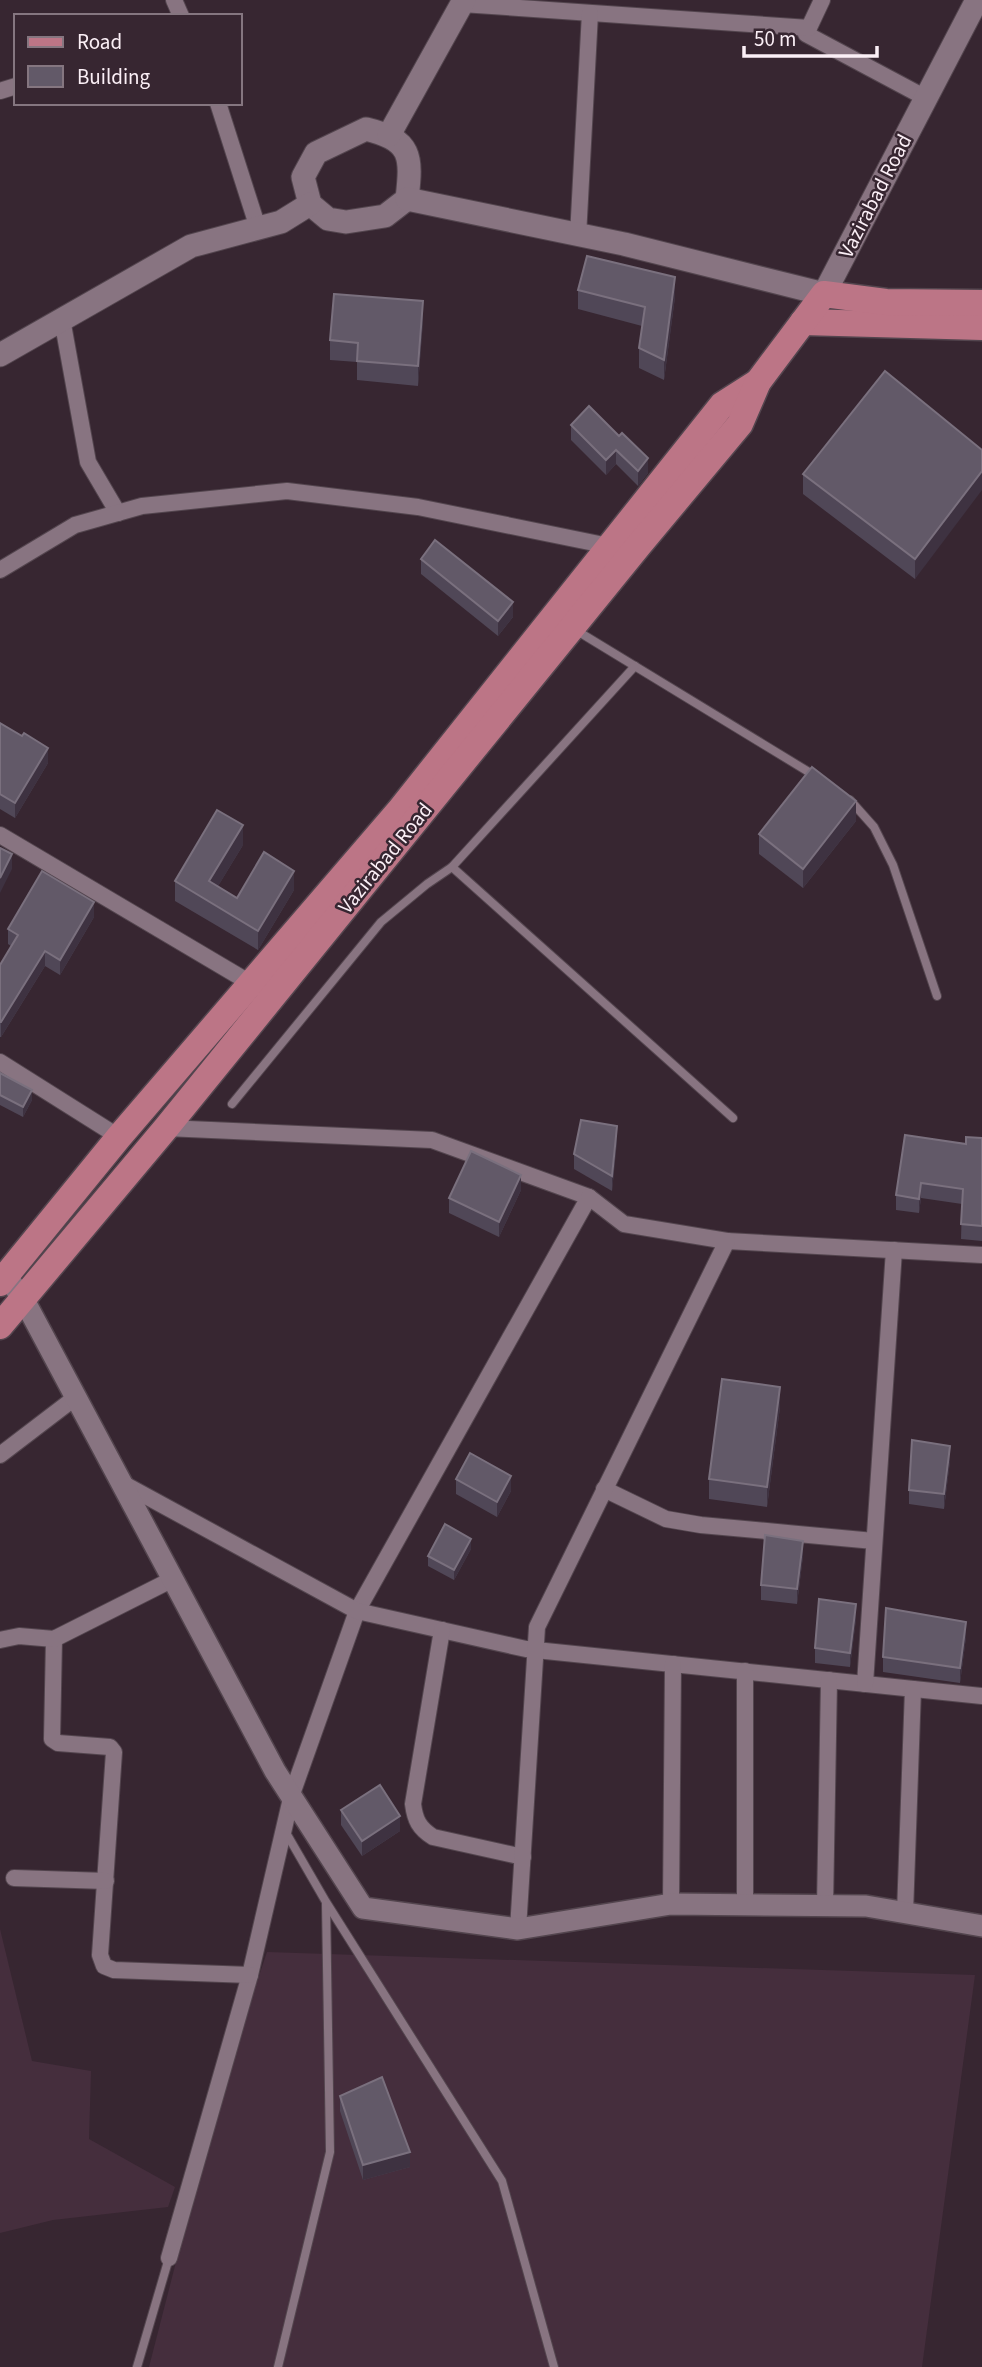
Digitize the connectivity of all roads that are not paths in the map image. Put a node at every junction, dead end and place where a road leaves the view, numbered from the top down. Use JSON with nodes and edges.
{"nodes":[{"id":1,"x":822,"y":0,"type":"edge"},
{"id":2,"x":976,"y":0,"type":"edge"},
{"id":3,"x":463,"y":2,"type":"edge"},
{"id":4,"x":590,"y":13,"type":"junction"},
{"id":5,"x":809,"y":28,"type":"junction"},
{"id":6,"x":926,"y":98,"type":"junction"},
{"id":7,"x":219,"y":105,"type":"edge"},
{"id":8,"x":388,"y":135,"type":"junction"},
{"id":9,"x":407,"y":199,"type":"junction"},
{"id":10,"x":310,"y":204,"type":"junction"},
{"id":11,"x":258,"y":228,"type":"junction"},
{"id":12,"x":578,"y":236,"type":"junction"},
{"id":13,"x":824,"y":294,"type":"junction"},
{"id":14,"x":981,"y":313,"type":"edge"},
{"id":15,"x":62,"y":319,"type":"junction"},
{"id":16,"x":803,"y":322,"type":"junction"},
{"id":17,"x":0,"y":355,"type":"edge"},
{"id":18,"x":758,"y":382,"type":"junction"},
{"id":19,"x":118,"y":513,"type":"junction"},
{"id":20,"x":609,"y":547,"type":"junction"},
{"id":21,"x":0,"y":570,"type":"edge"},
{"id":22,"x":572,"y":628,"type":"junction"},
{"id":23,"x":635,"y":666,"type":"junction"},
{"id":24,"x":821,"y":779,"type":"edge"},
{"id":25,"x":844,"y":793,"type":"edge"},
{"id":26,"x":0,"y":835,"type":"edge"},
{"id":27,"x":452,"y":867,"type":"junction"},
{"id":28,"x":262,"y":990,"type":"junction"},
{"id":29,"x":937,"y":996,"type":"dead end"},
{"id":30,"x":0,"y":1062,"type":"edge"},
{"id":31,"x":232,"y":1104,"type":"dead end"},
{"id":32,"x":733,"y":1118,"type":"dead end"},
{"id":33,"x":166,"y":1128,"type":"junction"},
{"id":34,"x":119,"y":1138,"type":"junction"},
{"id":35,"x":589,"y":1197,"type":"junction"},
{"id":36,"x":66,"y":1201,"type":"junction"},
{"id":37,"x":90,"y":1220,"type":"junction"},
{"id":38,"x":727,"y":1241,"type":"junction"},
{"id":39,"x":894,"y":1250,"type":"junction"},
{"id":40,"x":982,"y":1255,"type":"edge"},
{"id":41,"x":2,"y":1277,"type":"edge"},
{"id":42,"x":24,"y":1300,"type":"junction"},
{"id":43,"x":0,"y":1326,"type":"edge"},
{"id":44,"x":76,"y":1397,"type":"junction"},
{"id":45,"x":0,"y":1455,"type":"edge"},
{"id":46,"x":122,"y":1483,"type":"junction"},
{"id":47,"x":604,"y":1489,"type":"junction"},
{"id":48,"x":874,"y":1541,"type":"junction"},
{"id":49,"x":173,"y":1579,"type":"junction"},
{"id":50,"x":357,"y":1611,"type":"junction"},
{"id":51,"x":442,"y":1630,"type":"junction"},
{"id":52,"x":54,"y":1639,"type":"junction"},
{"id":53,"x":0,"y":1640,"type":"edge"},
{"id":54,"x":536,"y":1650,"type":"junction"},
{"id":55,"x":673,"y":1664,"type":"junction"},
{"id":56,"x":745,"y":1671,"type":"junction"},
{"id":57,"x":829,"y":1680,"type":"junction"},
{"id":58,"x":865,"y":1684,"type":"junction"},
{"id":59,"x":913,"y":1689,"type":"junction"},
{"id":60,"x":982,"y":1696,"type":"edge"},
{"id":61,"x":292,"y":1794,"type":"junction"},
{"id":62,"x":284,"y":1828,"type":"junction"},
{"id":63,"x":523,"y":1857,"type":"junction"},
{"id":64,"x":13,"y":1878,"type":"dead end"},
{"id":65,"x":106,"y":1881,"type":"junction"},
{"id":66,"x":326,"y":1902,"type":"junction"},
{"id":67,"x":671,"y":1904,"type":"junction"},
{"id":68,"x":745,"y":1905,"type":"junction"},
{"id":69,"x":825,"y":1906,"type":"junction"},
{"id":70,"x":905,"y":1913,"type":"junction"},
{"id":71,"x":982,"y":1926,"type":"edge"},
{"id":72,"x":518,"y":1929,"type":"junction"},
{"id":73,"x":250,"y":1975,"type":"junction"},
{"id":74,"x":169,"y":2258,"type":"joint"},
{"id":75,"x":137,"y":2367,"type":"edge"},
{"id":76,"x":278,"y":2367,"type":"edge"},
{"id":77,"x":554,"y":2367,"type":"edge"}],
"edges":[{"from":1,"to":5,"type":"street"},
{"from":2,"to":6,"type":"main road","name":"Vazirabad Road"},
{"from":3,"to":4,"type":"street"},
{"from":3,"to":8,"type":"main road"},
{"from":4,"to":5,"type":"street"},
{"from":4,"to":12,"type":"street"},
{"from":5,"to":6,"type":"street"},
{"from":6,"to":13,"type":"main road","name":"Vazirabad Road"},
{"from":7,"to":11,"type":"street"},
{"from":8,"to":9,"type":"main road"},
{"from":8,"to":10,"type":"main road"},
{"from":9,"to":10,"type":"main road"},
{"from":9,"to":12,"type":"main road"},
{"from":10,"to":11,"type":"main road"},
{"from":11,"to":15,"type":"main road"},
{"from":12,"to":13,"type":"main road"},
{"from":13,"to":14,"type":"main road"},
{"from":13,"to":16,"type":"main road","name":"Vazirabad Road"},
{"from":14,"to":16,"type":"main road"},
{"from":15,"to":17,"type":"main road"},
{"from":15,"to":19,"type":"street"},
{"from":16,"to":18,"type":"main road","name":"Vazirabad Road"},
{"from":18,"to":20,"type":"main road","name":"Vazirabad Road"},
{"from":18,"to":22,"type":"main road","name":"Vazirabad Road"},
{"from":19,"to":20,"type":"street"},
{"from":19,"to":21,"type":"street"},
{"from":20,"to":28,"type":"main road","name":"Vazirabad Road"},
{"from":22,"to":23,"type":"lane"},
{"from":22,"to":28,"type":"main road","name":"Vazirabad Road"},
{"from":23,"to":24,"type":"lane"},
{"from":23,"to":27,"type":"lane"},
{"from":25,"to":29,"type":"lane"},
{"from":26,"to":28,"type":"street"},
{"from":27,"to":31,"type":"lane"},
{"from":27,"to":32,"type":"lane"},
{"from":28,"to":33,"type":"main road","name":"Vazirabad Road"},
{"from":28,"to":34,"type":"main road","name":"Vazirabad Road"},
{"from":30,"to":34,"type":"street"},
{"from":33,"to":35,"type":"street"},
{"from":33,"to":37,"type":"main road","name":"Vazirabad Road"},
{"from":34,"to":36,"type":"main road","name":"Vazirabad Road"},
{"from":35,"to":38,"type":"street"},
{"from":35,"to":50,"type":"street"},
{"from":36,"to":37,"type":"main road"},
{"from":36,"to":41,"type":"main road","name":"Vazirabad Road"},
{"from":37,"to":42,"type":"main road","name":"Vazirabad Road"},
{"from":38,"to":39,"type":"street"},
{"from":38,"to":47,"type":"street"},
{"from":39,"to":40,"type":"street"},
{"from":39,"to":48,"type":"street"},
{"from":41,"to":42,"type":"street"},
{"from":42,"to":43,"type":"main road","name":"Vazirabad Road"},
{"from":42,"to":44,"type":"street"},
{"from":44,"to":45,"type":"street"},
{"from":44,"to":46,"type":"street"},
{"from":46,"to":49,"type":"street"},
{"from":46,"to":50,"type":"street"},
{"from":47,"to":48,"type":"street"},
{"from":47,"to":54,"type":"street"},
{"from":48,"to":58,"type":"street"},
{"from":49,"to":52,"type":"street"},
{"from":49,"to":61,"type":"street"},
{"from":50,"to":51,"type":"street"},
{"from":50,"to":61,"type":"street"},
{"from":51,"to":54,"type":"street"},
{"from":51,"to":63,"type":"street"},
{"from":52,"to":53,"type":"street"},
{"from":52,"to":65,"type":"street"},
{"from":54,"to":55,"type":"street"},
{"from":54,"to":63,"type":"street"},
{"from":55,"to":56,"type":"street"},
{"from":55,"to":67,"type":"street"},
{"from":56,"to":57,"type":"street"},
{"from":56,"to":68,"type":"street"},
{"from":57,"to":58,"type":"street"},
{"from":57,"to":69,"type":"street"},
{"from":58,"to":59,"type":"street"},
{"from":59,"to":60,"type":"street"},
{"from":59,"to":70,"type":"street"},
{"from":61,"to":62,"type":"street"},
{"from":61,"to":72,"type":"street"},
{"from":62,"to":66,"type":"lane"},
{"from":62,"to":73,"type":"street"},
{"from":63,"to":72,"type":"street"},
{"from":64,"to":65,"type":"street"},
{"from":65,"to":73,"type":"street"},
{"from":66,"to":76,"type":"lane"},
{"from":66,"to":77,"type":"lane"},
{"from":67,"to":68,"type":"street"},
{"from":67,"to":72,"type":"street"},
{"from":68,"to":69,"type":"street"},
{"from":69,"to":70,"type":"street"},
{"from":70,"to":71,"type":"street"},
{"from":73,"to":74,"type":"street"},
{"from":74,"to":75,"type":"lane"}]}
